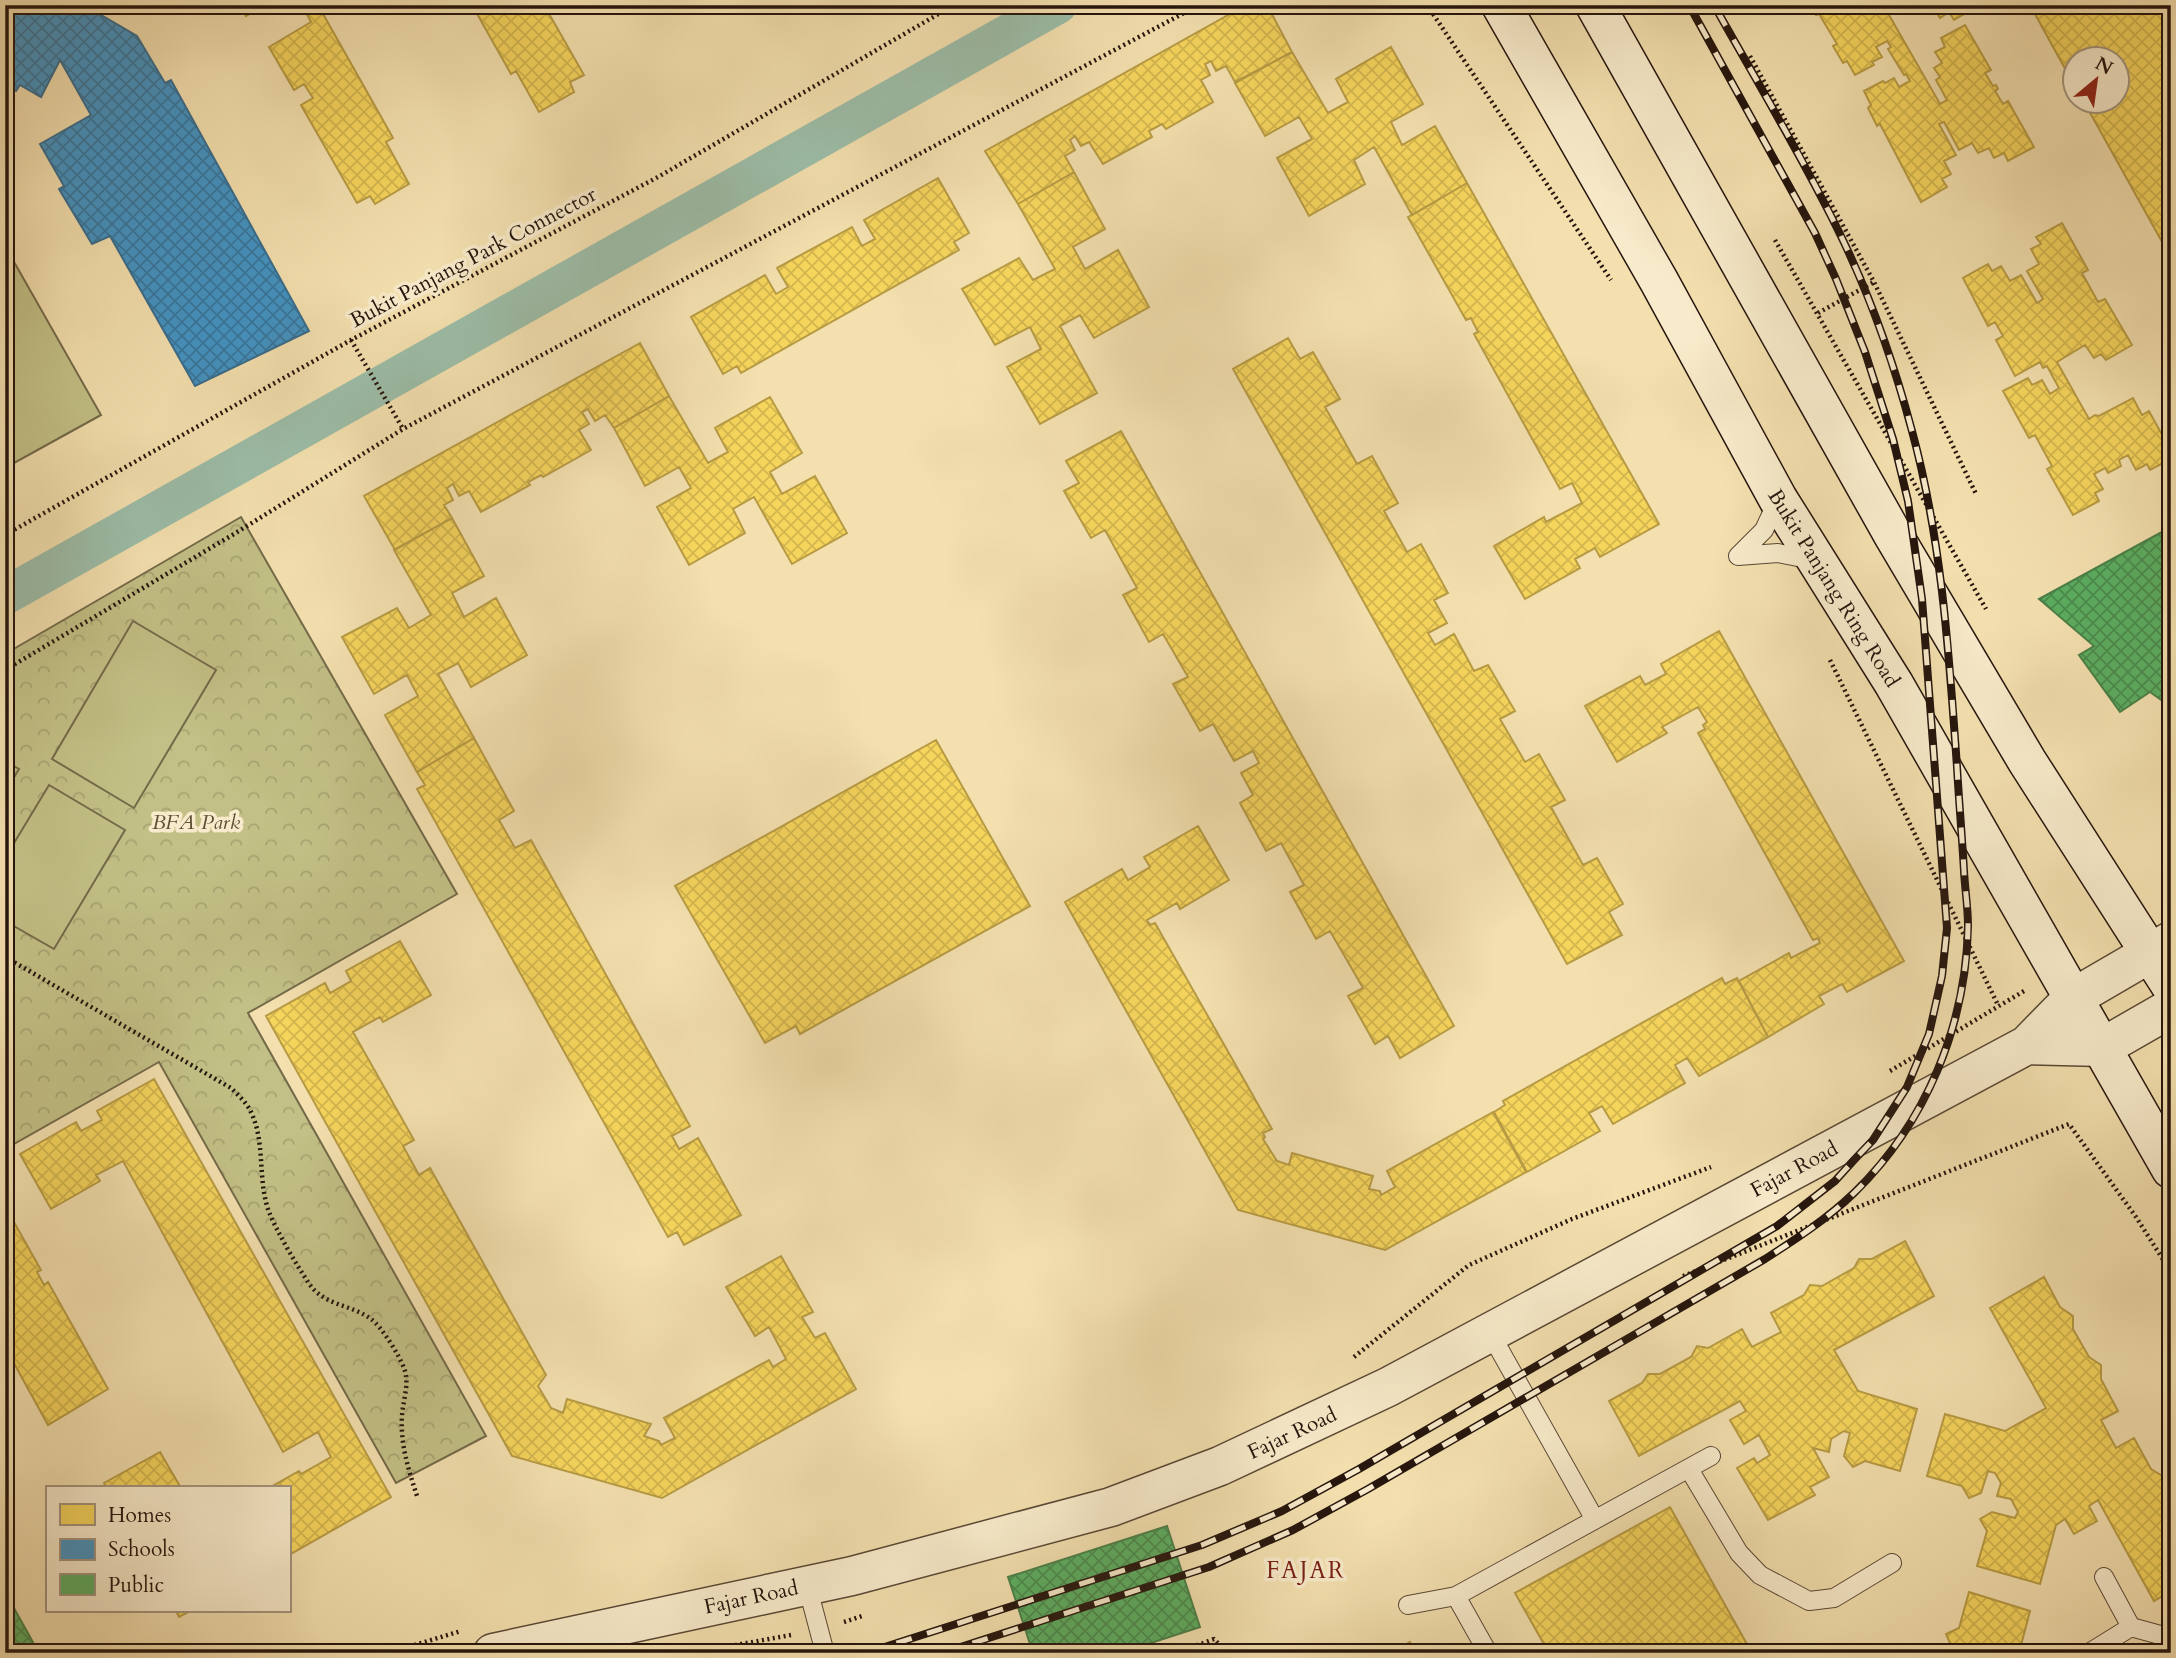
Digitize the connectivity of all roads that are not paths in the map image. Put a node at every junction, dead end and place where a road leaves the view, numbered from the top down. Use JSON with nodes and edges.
{"nodes":[{"id":1,"x":1501,"y":5,"type":"edge"},
{"id":2,"x":1595,"y":5,"type":"edge"},
{"id":3,"x":1778,"y":499,"type":"junction"},
{"id":4,"x":1816,"y":561,"type":"junction"},
{"id":5,"x":2160,"y":946,"type":"edge"},
{"id":6,"x":2171,"y":986,"type":"edge"},
{"id":7,"x":2073,"y":998,"type":"junction"},
{"id":8,"x":2171,"y":1008,"type":"edge"},
{"id":9,"x":2027,"y":1045,"type":"junction"},
{"id":10,"x":2103,"y":1047,"type":"junction"},
{"id":11,"x":2171,"y":1169,"type":"edge"},
{"id":12,"x":1489,"y":1331,"type":"junction"},
{"id":13,"x":1711,"y":1456,"type":"dead end"},
{"id":14,"x":1689,"y":1469,"type":"junction"},
{"id":15,"x":1594,"y":1518,"type":"junction"},
{"id":16,"x":1892,"y":1563,"type":"dead end"},
{"id":17,"x":2104,"y":1577,"type":"dead end"},
{"id":18,"x":807,"y":1585,"type":"junction"},
{"id":19,"x":1456,"y":1596,"type":"junction"},
{"id":20,"x":1408,"y":1605,"type":"dead end"},
{"id":21,"x":2131,"y":1627,"type":"junction"},
{"id":22,"x":2171,"y":1638,"type":"edge"},
{"id":23,"x":483,"y":1640,"type":"edge"},
{"id":24,"x":563,"y":1646,"type":"edge"},
{"id":25,"x":825,"y":1653,"type":"edge"},
{"id":26,"x":1488,"y":1653,"type":"edge"},
{"id":27,"x":2089,"y":1653,"type":"edge"}],
"edges":[{"from":1,"to":3,"type":"main road","name":"Bukit Panjang Ring Road"},
{"from":2,"to":5,"type":"main road"},
{"from":3,"to":4,"type":"main road","name":"Bukit Panjang Ring Road"},
{"from":3,"to":4,"type":"lane"},
{"from":4,"to":7,"type":"main road","name":"Bukit Panjang Ring Road"},
{"from":5,"to":6,"type":"main road"},
{"from":5,"to":7,"type":"main road","name":"Fajar Road"},
{"from":7,"to":9,"type":"main road","name":"Fajar Road"},
{"from":7,"to":10,"type":"main road","name":"Bukit Panjang Ring Road"},
{"from":8,"to":10,"type":"main road"},
{"from":9,"to":10,"type":"main road","name":"Fajar Road"},
{"from":9,"to":12,"type":"main road","name":"Fajar Road"},
{"from":10,"to":11,"type":"main road","name":"Bukit Panjang Ring Road"},
{"from":12,"to":15,"type":"lane"},
{"from":12,"to":18,"type":"main road","name":"Fajar Road"},
{"from":13,"to":14,"type":"lane"},
{"from":14,"to":15,"type":"lane"},
{"from":14,"to":16,"type":"lane"},
{"from":15,"to":19,"type":"lane"},
{"from":17,"to":21,"type":"lane"},
{"from":18,"to":24,"type":"main road","name":"Fajar Road"},
{"from":18,"to":25,"type":"lane"},
{"from":19,"to":20,"type":"lane"},
{"from":19,"to":26,"type":"lane"},
{"from":21,"to":22,"type":"lane"},
{"from":21,"to":27,"type":"lane"},
{"from":23,"to":24,"type":"main road","name":"Fajar Road"}]}
